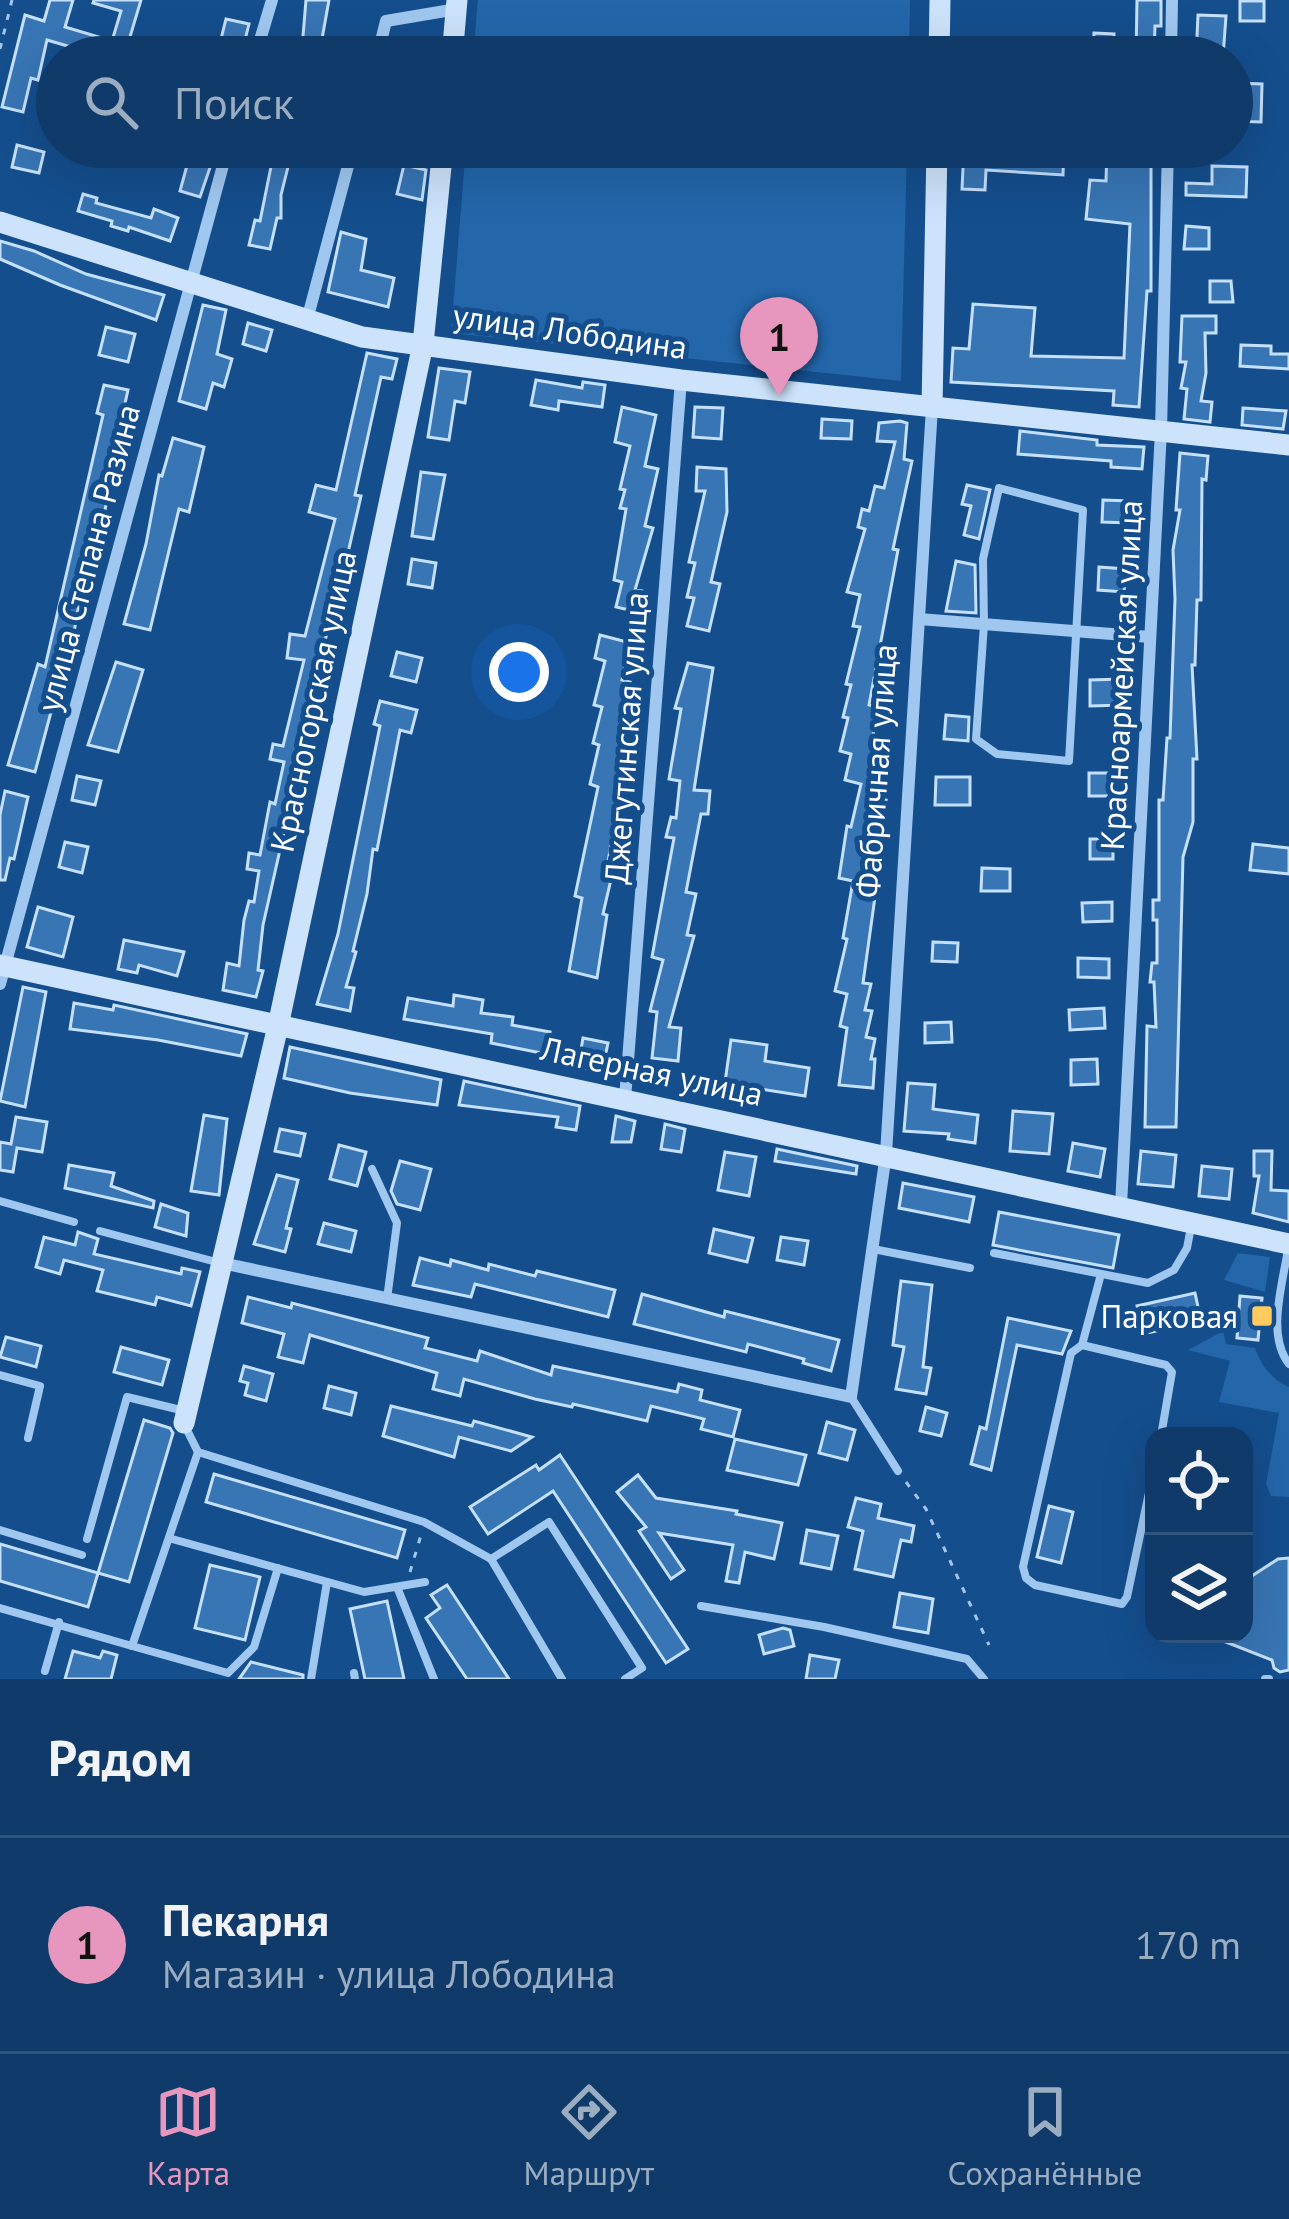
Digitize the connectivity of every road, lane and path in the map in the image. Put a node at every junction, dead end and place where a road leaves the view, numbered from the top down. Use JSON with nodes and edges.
{"nodes":[{"id":1,"x":12,"y":0,"type":"edge"},
{"id":2,"x":272,"y":0,"type":"edge"},
{"id":3,"x":940,"y":0,"type":"edge"},
{"id":4,"x":1172,"y":0,"type":"edge"},
{"id":5,"x":457,"y":5,"type":"edge"},
{"id":6,"x":261,"y":36,"type":"edge"},
{"id":7,"x":382,"y":36,"type":"edge"},
{"id":8,"x":454,"y":36,"type":"edge"},
{"id":9,"x":939,"y":36,"type":"edge"},
{"id":10,"x":1171,"y":36,"type":"edge"},
{"id":11,"x":0,"y":49,"type":"edge"},
{"id":12,"x":222,"y":168,"type":"edge"},
{"id":13,"x":347,"y":168,"type":"edge"},
{"id":14,"x":441,"y":168,"type":"edge"},
{"id":15,"x":937,"y":168,"type":"edge"},
{"id":16,"x":1167,"y":168,"type":"edge"},
{"id":17,"x":0,"y":223,"type":"edge"},
{"id":18,"x":191,"y":283,"type":"junction"},
{"id":19,"x":307,"y":320,"type":"junction"},
{"id":20,"x":423,"y":344,"type":"junction"},
{"id":21,"x":681,"y":380,"type":"junction"},
{"id":22,"x":932,"y":407,"type":"junction"},
{"id":23,"x":1161,"y":430,"type":"junction"},
{"id":24,"x":1289,"y":445,"type":"edge"},
{"id":25,"x":919,"y":620,"type":"junction"},
{"id":26,"x":984,"y":624,"type":"junction"},
{"id":27,"x":1075,"y":631,"type":"junction"},
{"id":28,"x":1150,"y":637,"type":"junction"},
{"id":29,"x":2,"y":972,"type":"edge"},
{"id":30,"x":278,"y":1027,"type":"junction"},
{"id":31,"x":625,"y":1100,"type":"junction"},
{"id":32,"x":886,"y":1154,"type":"junction"},
{"id":33,"x":373,"y":1169,"type":"dead end"},
{"id":34,"x":0,"y":1201,"type":"edge"},
{"id":35,"x":1121,"y":1206,"type":"junction"},
{"id":36,"x":74,"y":1222,"type":"dead end"},
{"id":37,"x":1192,"y":1223,"type":"junction"},
{"id":38,"x":100,"y":1231,"type":"dead end"},
{"id":39,"x":1289,"y":1244,"type":"edge"},
{"id":40,"x":872,"y":1249,"type":"junction"},
{"id":41,"x":994,"y":1253,"type":"dead end"},
{"id":42,"x":222,"y":1263,"type":"junction"},
{"id":43,"x":970,"y":1268,"type":"dead end"},
{"id":44,"x":1101,"y":1274,"type":"junction"},
{"id":45,"x":387,"y":1301,"type":"junction"},
{"id":46,"x":1082,"y":1345,"type":"junction"},
{"id":47,"x":1289,"y":1364,"type":"edge"},
{"id":48,"x":0,"y":1375,"type":"edge"},
{"id":49,"x":851,"y":1397,"type":"junction"},
{"id":50,"x":185,"y":1417,"type":"junction"},
{"id":51,"x":1163,"y":1427,"type":"edge"},
{"id":52,"x":28,"y":1438,"type":"dead end"},
{"id":53,"x":198,"y":1452,"type":"junction"},
{"id":54,"x":898,"y":1471,"type":"joint"},
{"id":55,"x":1145,"y":1512,"type":"edge"},
{"id":56,"x":424,"y":1522,"type":"junction"},
{"id":57,"x":0,"y":1530,"type":"edge"},
{"id":58,"x":87,"y":1539,"type":"dead end"},
{"id":59,"x":172,"y":1539,"type":"junction"},
{"id":60,"x":82,"y":1555,"type":"dead end"},
{"id":61,"x":491,"y":1559,"type":"junction"},
{"id":62,"x":278,"y":1568,"type":"junction"},
{"id":63,"x":327,"y":1582,"type":"junction"},
{"id":64,"x":425,"y":1582,"type":"dead end"},
{"id":65,"x":402,"y":1586,"type":"junction"},
{"id":66,"x":701,"y":1606,"type":"dead end"},
{"id":67,"x":0,"y":1608,"type":"edge"},
{"id":68,"x":59,"y":1622,"type":"junction"},
{"id":69,"x":989,"y":1645,"type":"dead end"},
{"id":70,"x":132,"y":1646,"type":"junction"},
{"id":71,"x":45,"y":1671,"type":"dead end"},
{"id":72,"x":227,"y":1676,"type":"edge"},
{"id":73,"x":310,"y":1679,"type":"edge"},
{"id":74,"x":434,"y":1679,"type":"edge"},
{"id":75,"x":562,"y":1679,"type":"edge"},
{"id":76,"x":625,"y":1679,"type":"edge"},
{"id":77,"x":984,"y":1679,"type":"edge"}],
"edges":[{"from":1,"to":11,"type":"path"},
{"from":2,"to":6,"type":"street"},
{"from":3,"to":9,"type":"street"},
{"from":4,"to":10,"type":"street"},
{"from":5,"to":7,"type":"street"},
{"from":5,"to":8,"type":"street"},
{"from":12,"to":18,"type":"street","name":"улица Степана Разина"},
{"from":13,"to":19,"type":"street"},
{"from":14,"to":20,"type":"street","name":"Красногорская улица"},
{"from":15,"to":22,"type":"street","name":"Фабричная улица"},
{"from":16,"to":23,"type":"street","name":"Красноармейская улица"},
{"from":17,"to":18,"type":"street","name":"улица Лободина"},
{"from":18,"to":19,"type":"street","name":"улица Лободина"},
{"from":18,"to":29,"type":"street","name":"улица Степана Разина"},
{"from":19,"to":20,"type":"street","name":"улица Лободина"},
{"from":20,"to":21,"type":"street","name":"улица Лободина"},
{"from":20,"to":30,"type":"street","name":"Красногорская улица"},
{"from":21,"to":22,"type":"street","name":"улица Лободина"},
{"from":21,"to":31,"type":"street","name":"Джегутинская улица"},
{"from":22,"to":23,"type":"street","name":"улица Лободина"},
{"from":22,"to":25,"type":"street","name":"Фабричная улица"},
{"from":23,"to":24,"type":"street","name":"улица Лободина"},
{"from":23,"to":28,"type":"street","name":"Красноармейская улица"},
{"from":25,"to":26,"type":"street"},
{"from":25,"to":32,"type":"street","name":"Фабричная улица"},
{"from":26,"to":27,"type":"street"},
{"from":26,"to":27,"type":"lane"},
{"from":26,"to":27,"type":"lane"},
{"from":27,"to":28,"type":"street"},
{"from":28,"to":35,"type":"street","name":"Красноармейская улица"},
{"from":29,"to":30,"type":"street","name":"Лагерная улица"},
{"from":30,"to":31,"type":"street","name":"Лагерная улица"},
{"from":30,"to":42,"type":"street","name":"Красногорская улица"},
{"from":31,"to":32,"type":"street","name":"Лагерная улица"},
{"from":32,"to":35,"type":"street","name":"Лагерная улица"},
{"from":32,"to":40,"type":"street","name":"Фабричная улица"},
{"from":33,"to":45,"type":"lane"},
{"from":34,"to":36,"type":"lane"},
{"from":35,"to":37,"type":"street","name":"Лагерная улица"},
{"from":37,"to":39,"type":"street","name":"Лагерная улица"},
{"from":37,"to":44,"type":"lane"},
{"from":38,"to":42,"type":"lane"},
{"from":39,"to":47,"type":"lane"},
{"from":40,"to":43,"type":"lane"},
{"from":40,"to":49,"type":"street","name":"Фабричная улица"},
{"from":41,"to":44,"type":"lane"},
{"from":42,"to":45,"type":"street"},
{"from":42,"to":50,"type":"street","name":"Красногорская улица"},
{"from":44,"to":46,"type":"lane"},
{"from":45,"to":49,"type":"street"},
{"from":46,"to":51,"type":"lane"},
{"from":46,"to":55,"type":"lane"},
{"from":48,"to":52,"type":"lane"},
{"from":49,"to":54,"type":"lane"},
{"from":50,"to":53,"type":"lane"},
{"from":50,"to":58,"type":"lane"},
{"from":53,"to":56,"type":"lane"},
{"from":53,"to":59,"type":"lane"},
{"from":54,"to":69,"type":"path"},
{"from":56,"to":61,"type":"lane"},
{"from":56,"to":65,"type":"path"},
{"from":57,"to":60,"type":"lane"},
{"from":59,"to":62,"type":"lane"},
{"from":59,"to":70,"type":"lane"},
{"from":61,"to":75,"type":"lane"},
{"from":61,"to":76,"type":"lane"},
{"from":62,"to":63,"type":"lane"},
{"from":62,"to":72,"type":"lane"},
{"from":63,"to":65,"type":"lane"},
{"from":63,"to":73,"type":"lane"},
{"from":64,"to":65,"type":"lane"},
{"from":65,"to":74,"type":"lane"},
{"from":66,"to":77,"type":"lane"},
{"from":67,"to":68,"type":"lane"},
{"from":68,"to":70,"type":"lane"},
{"from":68,"to":71,"type":"lane"},
{"from":70,"to":72,"type":"lane"}]}
